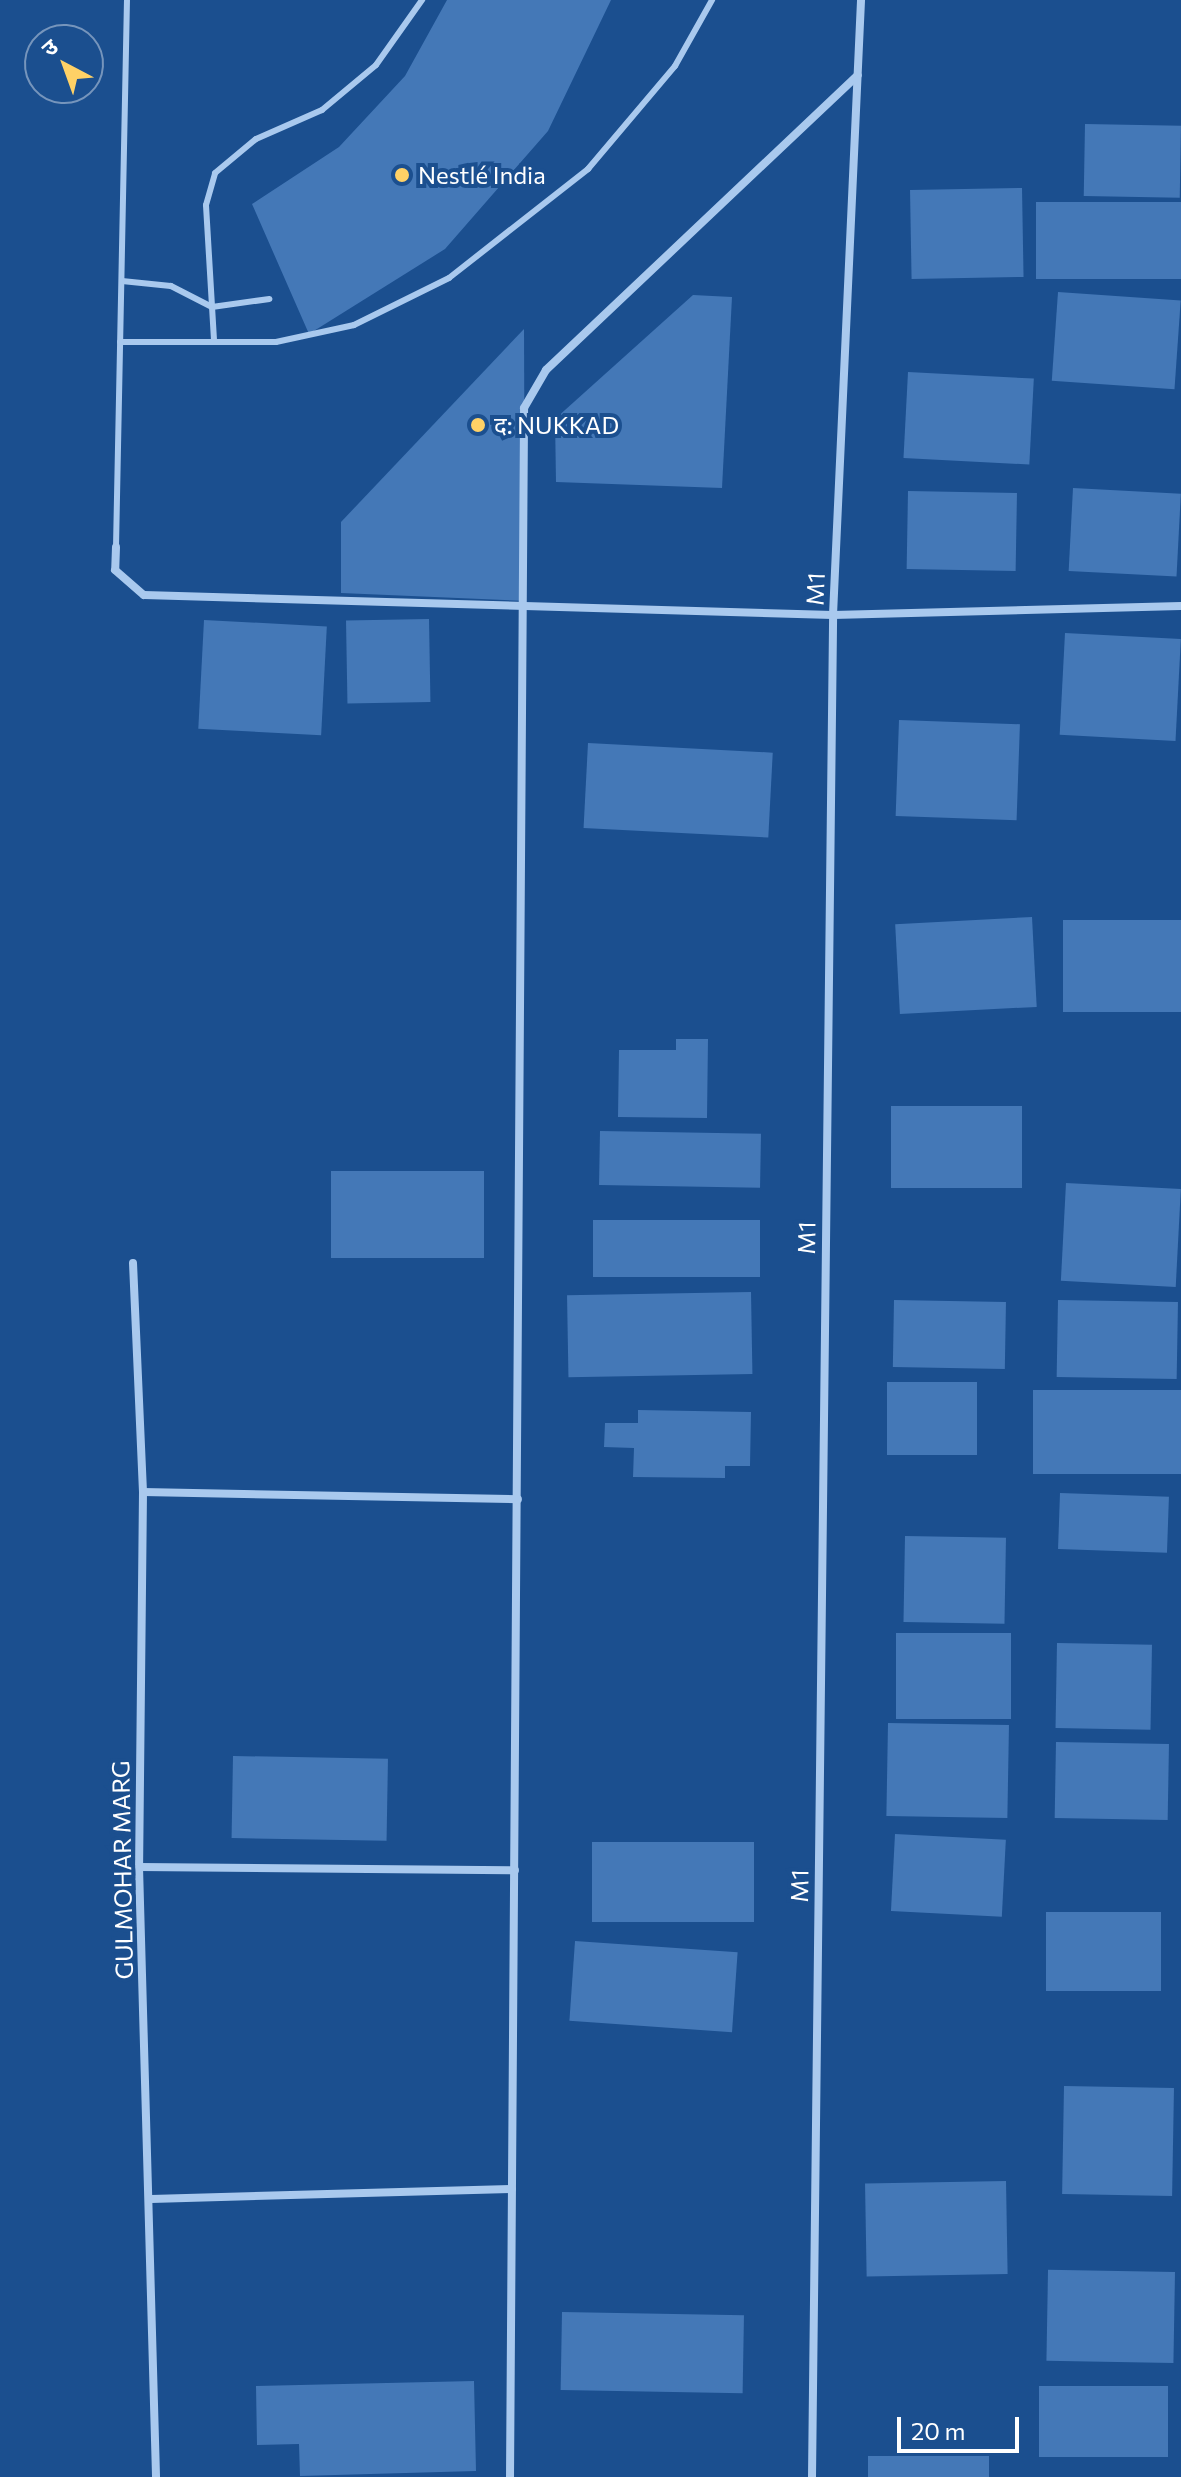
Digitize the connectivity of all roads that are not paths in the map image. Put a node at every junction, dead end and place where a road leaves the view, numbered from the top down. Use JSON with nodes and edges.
{"nodes":[{"id":1,"x":127,"y":0,"type":"edge"},
{"id":2,"x":422,"y":0,"type":"edge"},
{"id":3,"x":712,"y":0,"type":"edge"},
{"id":4,"x":861,"y":0,"type":"edge"},
{"id":5,"x":858,"y":75,"type":"junction"},
{"id":6,"x":122,"y":281,"type":"junction"},
{"id":7,"x":269,"y":299,"type":"dead end"},
{"id":8,"x":212,"y":307,"type":"junction"},
{"id":9,"x":214,"y":340,"type":"junction"},
{"id":10,"x":120,"y":342,"type":"junction"},
{"id":11,"x":116,"y":547,"type":"joint"},
{"id":12,"x":525,"y":601,"type":"junction"},
{"id":13,"x":1181,"y":606,"type":"edge"},
{"id":14,"x":833,"y":615,"type":"junction"},
{"id":15,"x":133,"y":1263,"type":"dead end"},
{"id":16,"x":143,"y":1492,"type":"junction"},
{"id":17,"x":518,"y":1499,"type":"junction"},
{"id":18,"x":139,"y":1867,"type":"junction"},
{"id":19,"x":515,"y":1870,"type":"junction"},
{"id":20,"x":512,"y":2189,"type":"junction"},
{"id":21,"x":151,"y":2199,"type":"junction"},
{"id":22,"x":156,"y":2477,"type":"edge"},
{"id":23,"x":510,"y":2477,"type":"edge"},
{"id":24,"x":812,"y":2477,"type":"edge"}],
"edges":[{"from":1,"to":6,"type":"lane"},
{"from":2,"to":8,"type":"lane"},
{"from":3,"to":9,"type":"lane"},
{"from":4,"to":5,"type":"street","name":"M1"},
{"from":5,"to":12,"type":"street"},
{"from":5,"to":14,"type":"street","name":"M1"},
{"from":6,"to":8,"type":"lane"},
{"from":6,"to":10,"type":"lane"},
{"from":7,"to":8,"type":"lane"},
{"from":8,"to":9,"type":"lane"},
{"from":9,"to":10,"type":"lane"},
{"from":10,"to":11,"type":"lane"},
{"from":11,"to":12,"type":"street"},
{"from":12,"to":14,"type":"street"},
{"from":12,"to":17,"type":"street"},
{"from":13,"to":14,"type":"street"},
{"from":14,"to":24,"type":"street","name":"M1"},
{"from":15,"to":16,"type":"street","name":"GULMOHAR MARG"},
{"from":16,"to":17,"type":"street"},
{"from":16,"to":18,"type":"street","name":"GULMOHAR MARG"},
{"from":17,"to":19,"type":"street"},
{"from":18,"to":19,"type":"street"},
{"from":18,"to":21,"type":"street","name":"GULMOHAR MARG"},
{"from":19,"to":20,"type":"street"},
{"from":20,"to":21,"type":"street"},
{"from":20,"to":23,"type":"street"},
{"from":21,"to":22,"type":"street","name":"GULMOHAR MARG"}]}
